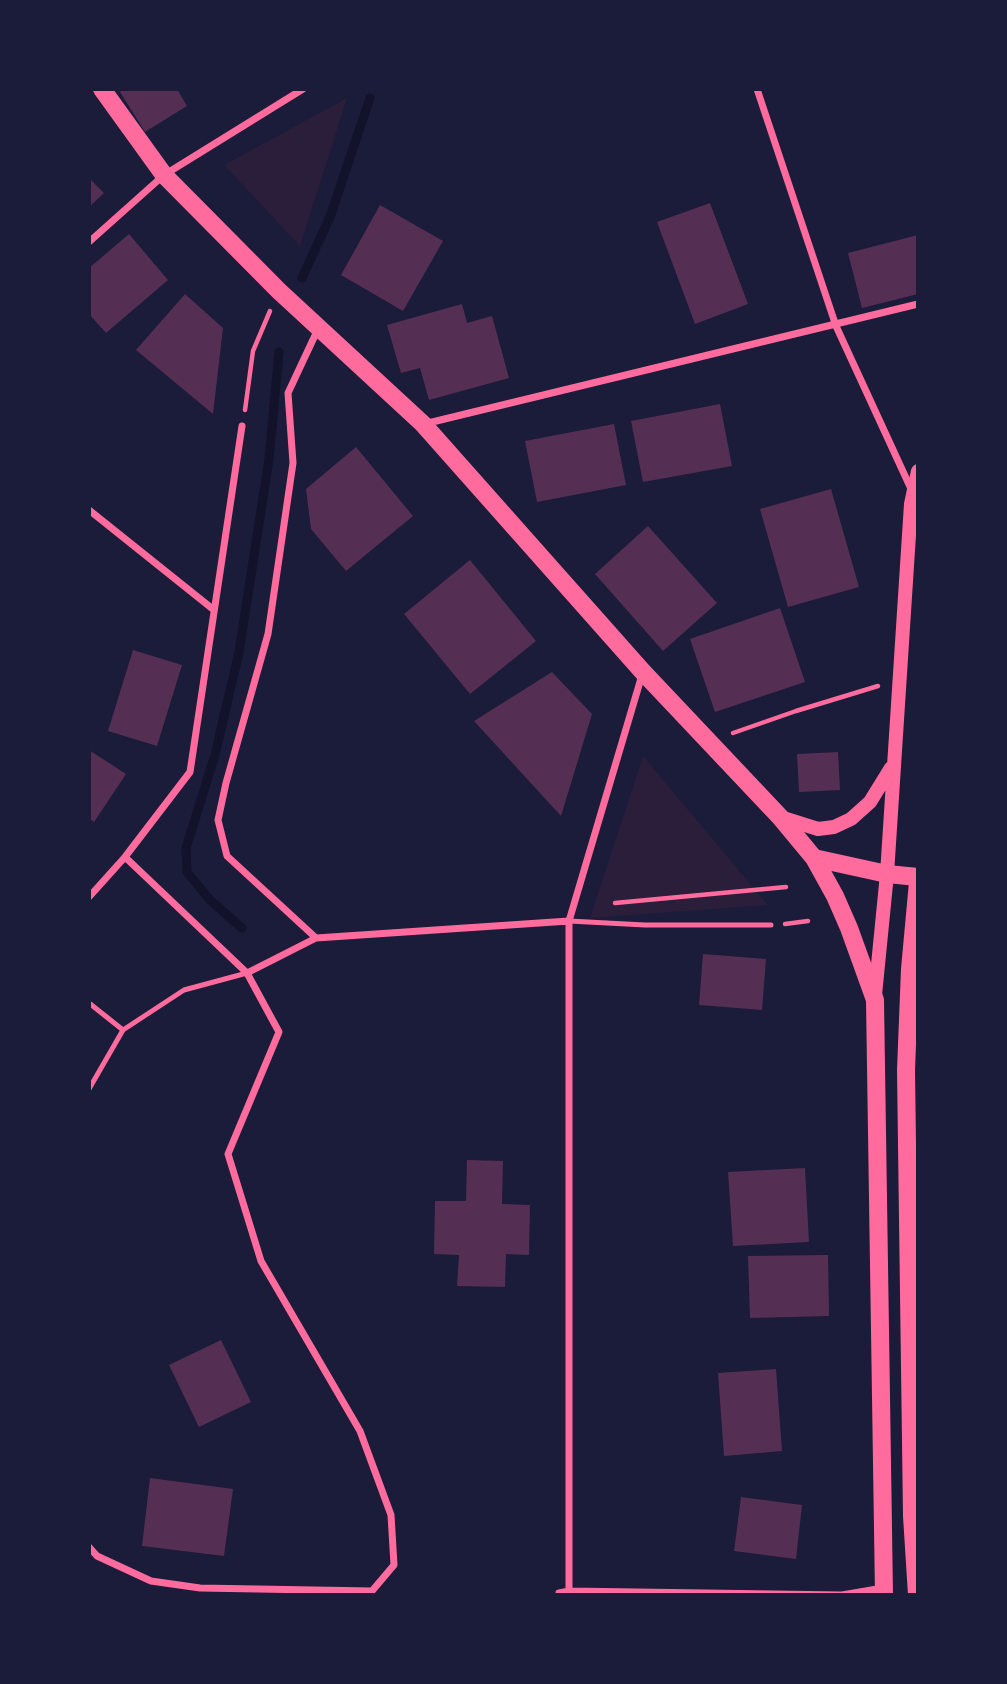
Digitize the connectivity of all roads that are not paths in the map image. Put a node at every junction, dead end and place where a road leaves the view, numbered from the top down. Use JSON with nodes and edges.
{"nodes":[{"id":1,"x":102,"y":89,"type":"edge"},
{"id":2,"x":303,"y":89,"type":"edge"},
{"id":3,"x":757,"y":89,"type":"edge"},
{"id":4,"x":163,"y":175,"type":"junction"},
{"id":5,"x":89,"y":242,"type":"edge"},
{"id":6,"x":918,"y":304,"type":"edge"},
{"id":7,"x":836,"y":326,"type":"junction"},
{"id":8,"x":319,"y":328,"type":"junction"},
{"id":9,"x":423,"y":424,"type":"junction"},
{"id":10,"x":242,"y":426,"type":"road end"},
{"id":11,"x":918,"y":471,"type":"edge"},
{"id":12,"x":912,"y":491,"type":"junction"},
{"id":13,"x":89,"y":510,"type":"edge"},
{"id":14,"x":214,"y":610,"type":"junction"},
{"id":15,"x":643,"y":672,"type":"junction"},
{"id":16,"x":895,"y":761,"type":"junction"},
{"id":17,"x":780,"y":817,"type":"junction"},
{"id":18,"x":125,"y":857,"type":"junction"},
{"id":19,"x":814,"y":858,"type":"junction"},
{"id":20,"x":887,"y":874,"type":"junction"},
{"id":21,"x":918,"y":879,"type":"edge"},
{"id":22,"x":89,"y":897,"type":"edge"},
{"id":23,"x":569,"y":921,"type":"junction"},
{"id":24,"x":771,"y":925,"type":"dead end"},
{"id":25,"x":316,"y":938,"type":"junction"},
{"id":26,"x":247,"y":973,"type":"junction"},
{"id":27,"x":875,"y":1000,"type":"junction"},
{"id":28,"x":89,"y":1003,"type":"edge"},
{"id":29,"x":123,"y":1030,"type":"junction"},
{"id":30,"x":89,"y":1088,"type":"edge"},
{"id":31,"x":915,"y":1517,"type":"edge"},
{"id":32,"x":89,"y":1548,"type":"edge"},
{"id":33,"x":569,"y":1591,"type":"junction"},
{"id":34,"x":884,"y":1591,"type":"edge"},
{"id":35,"x":558,"y":1594,"type":"edge"},
{"id":36,"x":918,"y":1595,"type":"edge"}],
"edges":[{"from":1,"to":4,"type":"main road"},
{"from":2,"to":4,"type":"street"},
{"from":3,"to":7,"type":"street"},
{"from":4,"to":5,"type":"street"},
{"from":4,"to":8,"type":"main road"},
{"from":6,"to":7,"type":"street"},
{"from":7,"to":9,"type":"street"},
{"from":7,"to":12,"type":"street"},
{"from":8,"to":9,"type":"main road"},
{"from":8,"to":25,"type":"street"},
{"from":9,"to":15,"type":"main road"},
{"from":10,"to":14,"type":"street"},
{"from":11,"to":12,"type":"main road"},
{"from":12,"to":16,"type":"main road"},
{"from":13,"to":14,"type":"street"},
{"from":14,"to":18,"type":"street"},
{"from":15,"to":17,"type":"main road"},
{"from":15,"to":23,"type":"street"},
{"from":16,"to":17,"type":"main road"},
{"from":16,"to":20,"type":"main road"},
{"from":17,"to":19,"type":"main road"},
{"from":18,"to":22,"type":"street"},
{"from":18,"to":26,"type":"street"},
{"from":19,"to":20,"type":"main road"},
{"from":19,"to":27,"type":"main road"},
{"from":20,"to":21,"type":"main road"},
{"from":20,"to":27,"type":"main road"},
{"from":21,"to":31,"type":"main road"},
{"from":23,"to":24,"type":"lane"},
{"from":23,"to":25,"type":"street"},
{"from":23,"to":33,"type":"street"},
{"from":25,"to":26,"type":"street"},
{"from":26,"to":29,"type":"lane"},
{"from":26,"to":32,"type":"street"},
{"from":27,"to":34,"type":"main road"},
{"from":28,"to":29,"type":"lane"},
{"from":29,"to":30,"type":"lane"},
{"from":31,"to":36,"type":"main road"},
{"from":33,"to":34,"type":"street"},
{"from":33,"to":35,"type":"street"}]}
